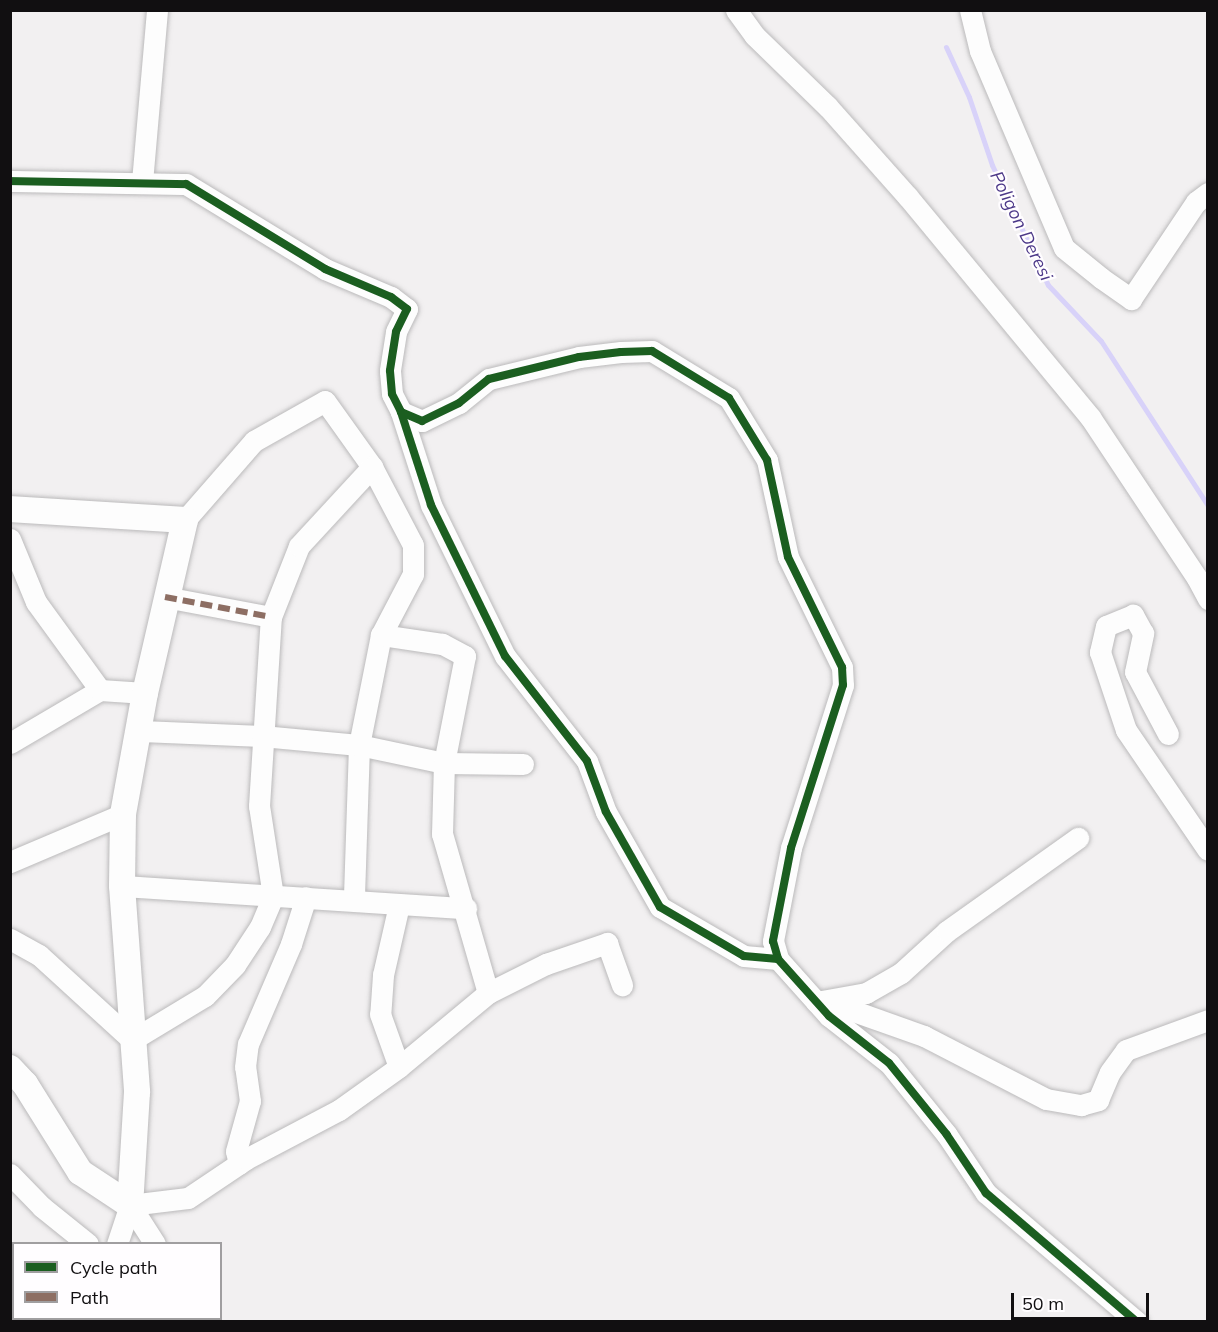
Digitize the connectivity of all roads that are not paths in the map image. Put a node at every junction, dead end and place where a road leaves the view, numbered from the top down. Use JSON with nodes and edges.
{"nodes":[{"id":1,"x":157,"y":10,"type":"edge"},
{"id":2,"x":736,"y":10,"type":"edge"},
{"id":3,"x":970,"y":10,"type":"edge"},
{"id":4,"x":10,"y":181,"type":"edge"},
{"id":5,"x":142,"y":182,"type":"junction"},
{"id":6,"x":1208,"y":193,"type":"edge"},
{"id":7,"x":401,"y":412,"type":"junction"},
{"id":8,"x":372,"y":467,"type":"junction"},
{"id":9,"x":10,"y":509,"type":"edge"},
{"id":10,"x":185,"y":520,"type":"junction"},
{"id":11,"x":10,"y":539,"type":"edge"},
{"id":12,"x":165,"y":597,"type":"junction"},
{"id":13,"x":1208,"y":599,"type":"edge"},
{"id":14,"x":271,"y":617,"type":"junction"},
{"id":15,"x":381,"y":635,"type":"junction"},
{"id":16,"x":100,"y":690,"type":"junction"},
{"id":17,"x":145,"y":693,"type":"junction"},
{"id":18,"x":141,"y":731,"type":"junction"},
{"id":19,"x":1168,"y":734,"type":"dead end"},
{"id":20,"x":262,"y":735,"type":"junction"},
{"id":21,"x":10,"y":742,"type":"edge"},
{"id":22,"x":359,"y":745,"type":"junction"},
{"id":23,"x":444,"y":763,"type":"junction"},
{"id":24,"x":523,"y":764,"type":"dead end"},
{"id":25,"x":123,"y":814,"type":"junction"},
{"id":26,"x":1078,"y":838,"type":"dead end"},
{"id":27,"x":1208,"y":850,"type":"edge"},
{"id":28,"x":10,"y":862,"type":"edge"},
{"id":29,"x":122,"y":886,"type":"junction"},
{"id":30,"x":273,"y":896,"type":"junction"},
{"id":31,"x":306,"y":897,"type":"junction"},
{"id":32,"x":354,"y":899,"type":"junction"},
{"id":33,"x":399,"y":905,"type":"junction"},
{"id":34,"x":466,"y":908,"type":"junction"},
{"id":35,"x":10,"y":939,"type":"edge"},
{"id":36,"x":778,"y":959,"type":"junction"},
{"id":37,"x":622,"y":985,"type":"dead end"},
{"id":38,"x":488,"y":993,"type":"junction"},
{"id":39,"x":822,"y":1009,"type":"junction"},
{"id":40,"x":1208,"y":1020,"type":"edge"},
{"id":41,"x":132,"y":1040,"type":"junction"},
{"id":42,"x":399,"y":1067,"type":"junction"},
{"id":43,"x":10,"y":1068,"type":"edge"},
{"id":44,"x":239,"y":1164,"type":"junction"},
{"id":45,"x":10,"y":1174,"type":"edge"},
{"id":46,"x":130,"y":1205,"type":"junction"},
{"id":47,"x":86,"y":1242,"type":"edge"},
{"id":48,"x":118,"y":1242,"type":"edge"},
{"id":49,"x":154,"y":1242,"type":"edge"},
{"id":50,"x":1137,"y":1322,"type":"edge"}],
"edges":[{"from":1,"to":5,"type":"street"},
{"from":2,"to":13,"type":"street"},
{"from":3,"to":6,"type":"street"},
{"from":4,"to":5,"type":"street"},
{"from":5,"to":7,"type":"street"},
{"from":7,"to":36,"type":"street"},
{"from":7,"to":36,"type":"street"},
{"from":8,"to":10,"type":"street"},
{"from":8,"to":14,"type":"street"},
{"from":8,"to":15,"type":"street"},
{"from":9,"to":10,"type":"street"},
{"from":10,"to":12,"type":"street"},
{"from":11,"to":16,"type":"street"},
{"from":12,"to":14,"type":"street"},
{"from":12,"to":17,"type":"street"},
{"from":14,"to":20,"type":"street"},
{"from":15,"to":22,"type":"street"},
{"from":15,"to":23,"type":"street"},
{"from":16,"to":17,"type":"street"},
{"from":16,"to":21,"type":"street"},
{"from":17,"to":18,"type":"street"},
{"from":18,"to":20,"type":"street"},
{"from":18,"to":25,"type":"street"},
{"from":19,"to":27,"type":"street"},
{"from":20,"to":22,"type":"street"},
{"from":20,"to":30,"type":"street"},
{"from":22,"to":23,"type":"street"},
{"from":22,"to":32,"type":"street"},
{"from":23,"to":24,"type":"street"},
{"from":23,"to":34,"type":"street"},
{"from":25,"to":28,"type":"street"},
{"from":25,"to":29,"type":"street"},
{"from":26,"to":39,"type":"street"},
{"from":29,"to":30,"type":"street"},
{"from":29,"to":41,"type":"street"},
{"from":30,"to":31,"type":"street"},
{"from":30,"to":41,"type":"street"},
{"from":31,"to":32,"type":"street"},
{"from":31,"to":44,"type":"street"},
{"from":32,"to":33,"type":"street"},
{"from":33,"to":34,"type":"street"},
{"from":33,"to":42,"type":"street"},
{"from":34,"to":38,"type":"street"},
{"from":35,"to":41,"type":"street"},
{"from":36,"to":39,"type":"street"},
{"from":37,"to":38,"type":"street"},
{"from":38,"to":42,"type":"street"},
{"from":39,"to":40,"type":"street"},
{"from":39,"to":50,"type":"street"},
{"from":41,"to":46,"type":"street"},
{"from":42,"to":44,"type":"street"},
{"from":43,"to":46,"type":"street"},
{"from":44,"to":46,"type":"street"},
{"from":45,"to":47,"type":"street"},
{"from":46,"to":48,"type":"street"},
{"from":46,"to":49,"type":"street"}]}
